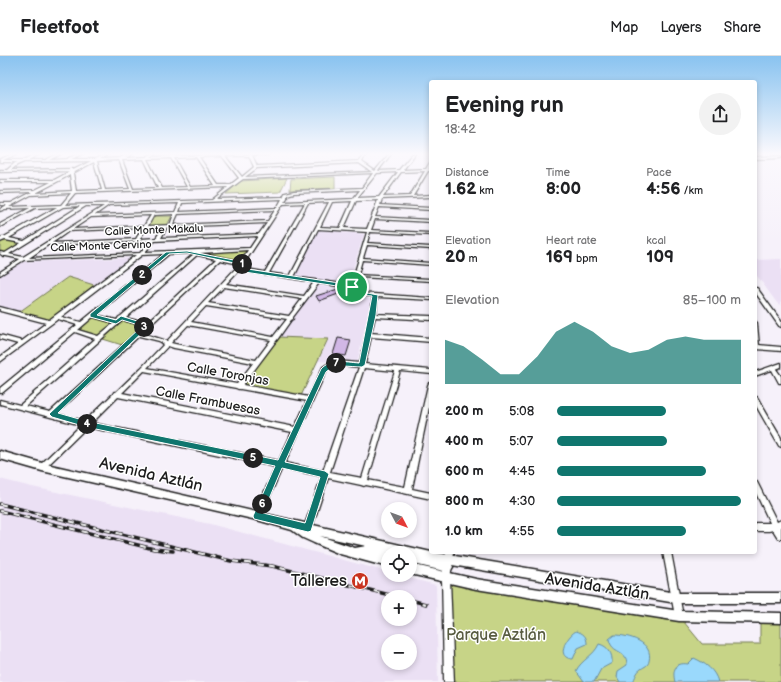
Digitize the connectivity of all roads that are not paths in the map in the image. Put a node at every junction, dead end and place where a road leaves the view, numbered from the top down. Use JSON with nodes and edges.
{"nodes":[{"id":1,"x":51,"y":183,"type":"edge"},
{"id":2,"x":74,"y":183,"type":"edge"},
{"id":3,"x":102,"y":183,"type":"edge"},
{"id":4,"x":129,"y":183,"type":"edge"},
{"id":5,"x":158,"y":183,"type":"edge"},
{"id":6,"x":186,"y":183,"type":"edge"},
{"id":7,"x":215,"y":183,"type":"edge"},
{"id":8,"x":233,"y":183,"type":"edge"},
{"id":9,"x":366,"y":183,"type":"edge"},
{"id":10,"x":392,"y":183,"type":"edge"},
{"id":11,"x":420,"y":183,"type":"edge"},
{"id":12,"x":217,"y":186,"type":"junction"},
{"id":13,"x":229,"y":186,"type":"junction"},
{"id":14,"x":160,"y":188,"type":"junction"},
{"id":15,"x":189,"y":188,"type":"junction"},
{"id":16,"x":362,"y":189,"type":"junction"},
{"id":17,"x":104,"y":190,"type":"junction"},
{"id":18,"x":132,"y":190,"type":"junction"},
{"id":19,"x":36,"y":191,"type":"junction"},
{"id":20,"x":0,"y":192,"type":"edge"},
{"id":21,"x":74,"y":192,"type":"junction"},
{"id":22,"x":31,"y":194,"type":"junction"},
{"id":23,"x":429,"y":196,"type":"edge"},
{"id":24,"x":411,"y":197,"type":"junction"},
{"id":25,"x":285,"y":198,"type":"junction"},
{"id":26,"x":380,"y":199,"type":"junction"},
{"id":27,"x":212,"y":200,"type":"junction"},
{"id":28,"x":354,"y":200,"type":"junction"},
{"id":29,"x":331,"y":201,"type":"junction"},
{"id":30,"x":180,"y":202,"type":"junction"},
{"id":31,"x":307,"y":202,"type":"junction"},
{"id":32,"x":282,"y":203,"type":"junction"},
{"id":33,"x":0,"y":204,"type":"edge"},
{"id":34,"x":11,"y":204,"type":"junction"},
{"id":35,"x":110,"y":204,"type":"junction"},
{"id":36,"x":86,"y":205,"type":"junction"},
{"id":37,"x":62,"y":206,"type":"junction"},
{"id":38,"x":378,"y":206,"type":"junction"},
{"id":39,"x":34,"y":207,"type":"junction"},
{"id":40,"x":5,"y":208,"type":"junction"},
{"id":41,"x":278,"y":209,"type":"junction"},
{"id":42,"x":429,"y":209,"type":"edge"},
{"id":43,"x":0,"y":210,"type":"edge"},
{"id":44,"x":175,"y":213,"type":"junction"},
{"id":45,"x":152,"y":214,"type":"junction"},
{"id":46,"x":90,"y":216,"type":"junction"},
{"id":47,"x":373,"y":218,"type":"junction"},
{"id":48,"x":429,"y":221,"type":"edge"},
{"id":49,"x":270,"y":222,"type":"junction"},
{"id":50,"x":0,"y":226,"type":"edge"},
{"id":51,"x":168,"y":226,"type":"junction"},
{"id":52,"x":145,"y":227,"type":"junction"},
{"id":53,"x":318,"y":228,"type":"junction"},
{"id":54,"x":342,"y":229,"type":"junction"},
{"id":55,"x":68,"y":230,"type":"junction"},
{"id":56,"x":369,"y":230,"type":"junction"},
{"id":57,"x":429,"y":234,"type":"edge"},
{"id":58,"x":261,"y":235,"type":"junction"},
{"id":59,"x":1,"y":239,"type":"edge"},
{"id":60,"x":156,"y":239,"type":"junction"},
{"id":61,"x":137,"y":240,"type":"junction"},
{"id":62,"x":24,"y":242,"type":"junction"},
{"id":63,"x":47,"y":244,"type":"junction"},
{"id":64,"x":365,"y":244,"type":"junction"},
{"id":65,"x":429,"y":248,"type":"edge"},
{"id":66,"x":252,"y":249,"type":"junction"},
{"id":67,"x":142,"y":253,"type":"junction"},
{"id":68,"x":168,"y":253,"type":"junction"},
{"id":69,"x":196,"y":253,"type":"junction"},
{"id":70,"x":2,"y":255,"type":"edge"},
{"id":71,"x":24,"y":259,"type":"junction"},
{"id":72,"x":219,"y":259,"type":"junction"},
{"id":73,"x":361,"y":260,"type":"junction"},
{"id":74,"x":242,"y":263,"type":"junction"},
{"id":75,"x":429,"y":264,"type":"edge"},
{"id":76,"x":238,"y":269,"type":"junction"},
{"id":77,"x":267,"y":273,"type":"junction"},
{"id":78,"x":0,"y":274,"type":"edge"},
{"id":79,"x":356,"y":276,"type":"junction"},
{"id":80,"x":292,"y":277,"type":"junction"},
{"id":81,"x":429,"y":280,"type":"edge"},
{"id":82,"x":317,"y":282,"type":"junction"},
{"id":83,"x":223,"y":286,"type":"junction"},
{"id":84,"x":352,"y":287,"type":"junction"},
{"id":85,"x":757,"y":291,"type":"edge"},
{"id":86,"x":375,"y":295,"type":"junction"},
{"id":87,"x":305,"y":298,"type":"junction"},
{"id":88,"x":429,"y":299,"type":"edge"},
{"id":89,"x":206,"y":304,"type":"junction"},
{"id":90,"x":0,"y":309,"type":"edge"},
{"id":91,"x":92,"y":315,"type":"junction"},
{"id":92,"x":373,"y":315,"type":"junction"},
{"id":93,"x":56,"y":317,"type":"junction"},
{"id":94,"x":121,"y":318,"type":"junction"},
{"id":95,"x":291,"y":318,"type":"junction"},
{"id":96,"x":429,"y":318,"type":"edge"},
{"id":97,"x":49,"y":322,"type":"junction"},
{"id":98,"x":116,"y":322,"type":"junction"},
{"id":99,"x":187,"y":323,"type":"junction"},
{"id":100,"x":81,"y":324,"type":"junction"},
{"id":101,"x":147,"y":325,"type":"junction"},
{"id":102,"x":781,"y":325,"type":"edge"},
{"id":103,"x":74,"y":330,"type":"junction"},
{"id":104,"x":138,"y":334,"type":"junction"},
{"id":105,"x":368,"y":336,"type":"junction"},
{"id":106,"x":0,"y":337,"type":"edge"},
{"id":107,"x":98,"y":338,"type":"junction"},
{"id":108,"x":275,"y":339,"type":"junction"},
{"id":109,"x":429,"y":340,"type":"edge"},
{"id":110,"x":22,"y":343,"type":"junction"},
{"id":111,"x":168,"y":343,"type":"junction"},
{"id":112,"x":757,"y":347,"type":"edge"},
{"id":113,"x":781,"y":349,"type":"edge"},
{"id":114,"x":0,"y":360,"type":"edge"},
{"id":115,"x":257,"y":362,"type":"junction"},
{"id":116,"x":362,"y":365,"type":"junction"},
{"id":117,"x":781,"y":365,"type":"edge"},
{"id":118,"x":773,"y":368,"type":"junction"},
{"id":119,"x":143,"y":369,"type":"junction"},
{"id":120,"x":398,"y":369,"type":"junction"},
{"id":121,"x":429,"y":372,"type":"edge"},
{"id":122,"x":757,"y":373,"type":"edge"},
{"id":123,"x":781,"y":380,"type":"edge"},
{"id":124,"x":238,"y":387,"type":"junction"},
{"id":125,"x":0,"y":391,"type":"edge"},
{"id":126,"x":116,"y":394,"type":"junction"},
{"id":127,"x":429,"y":394,"type":"edge"},
{"id":128,"x":310,"y":399,"type":"junction"},
{"id":129,"x":0,"y":402,"type":"edge"},
{"id":130,"x":757,"y":403,"type":"edge"},
{"id":131,"x":21,"y":407,"type":"junction"},
{"id":132,"x":52,"y":414,"type":"junction"},
{"id":133,"x":86,"y":424,"type":"junction"},
{"id":134,"x":296,"y":430,"type":"junction"},
{"id":135,"x":781,"y":444,"type":"edge"},
{"id":136,"x":0,"y":455,"type":"edge"},
{"id":137,"x":280,"y":464,"type":"junction"},
{"id":138,"x":42,"y":467,"type":"junction"},
{"id":139,"x":325,"y":474,"type":"junction"},
{"id":140,"x":364,"y":483,"type":"junction"},
{"id":141,"x":757,"y":488,"type":"edge"},
{"id":142,"x":408,"y":491,"type":"junction"},
{"id":143,"x":429,"y":496,"type":"edge"},
{"id":144,"x":257,"y":516,"type":"junction"},
{"id":145,"x":778,"y":525,"type":"edge"},
{"id":146,"x":757,"y":527,"type":"edge"},
{"id":147,"x":306,"y":531,"type":"junction"},
{"id":148,"x":781,"y":535,"type":"edge"},
{"id":149,"x":381,"y":552,"type":"edge"},
{"id":150,"x":354,"y":553,"type":"junction"},
{"id":151,"x":667,"y":554,"type":"edge"},
{"id":152,"x":417,"y":559,"type":"edge"},
{"id":153,"x":381,"y":560,"type":"edge"},
{"id":154,"x":448,"y":564,"type":"edge"},
{"id":155,"x":417,"y":568,"type":"edge"},
{"id":156,"x":676,"y":598,"type":"junction"},
{"id":157,"x":781,"y":598,"type":"edge"},
{"id":158,"x":679,"y":616,"type":"junction"},
{"id":159,"x":781,"y":618,"type":"edge"},
{"id":160,"x":449,"y":682,"type":"edge"}],
"edges":[{"from":1,"to":19,"type":"street"},
{"from":2,"to":21,"type":"street"},
{"from":3,"to":17,"type":"street"},
{"from":4,"to":18,"type":"street"},
{"from":5,"to":14,"type":"street"},
{"from":6,"to":15,"type":"street"},
{"from":7,"to":12,"type":"street"},
{"from":8,"to":13,"type":"street"},
{"from":9,"to":16,"type":"street"},
{"from":10,"to":26,"type":"street"},
{"from":11,"to":24,"type":"street"},
{"from":12,"to":13,"type":"street"},
{"from":12,"to":15,"type":"street"},
{"from":13,"to":27,"type":"street"},
{"from":14,"to":15,"type":"street"},
{"from":14,"to":18,"type":"street"},
{"from":16,"to":25,"type":"street"},
{"from":16,"to":28,"type":"street"},
{"from":17,"to":18,"type":"street"},
{"from":17,"to":21,"type":"street"},
{"from":19,"to":20,"type":"street"},
{"from":19,"to":22,"type":"street"},
{"from":21,"to":22,"type":"street"},
{"from":21,"to":37,"type":"street"},
{"from":22,"to":34,"type":"street"},
{"from":23,"to":24,"type":"street"},
{"from":24,"to":26,"type":"street"},
{"from":25,"to":27,"type":"street"},
{"from":25,"to":32,"type":"street"},
{"from":26,"to":28,"type":"street"},
{"from":26,"to":38,"type":"street"},
{"from":27,"to":30,"type":"street"},
{"from":28,"to":29,"type":"street"},
{"from":28,"to":54,"type":"street"},
{"from":29,"to":31,"type":"street"},
{"from":29,"to":53,"type":"street"},
{"from":30,"to":35,"type":"street"},
{"from":30,"to":44,"type":"street"},
{"from":31,"to":32,"type":"street"},
{"from":31,"to":77,"type":"street"},
{"from":32,"to":41,"type":"street"},
{"from":33,"to":34,"type":"street"},
{"from":34,"to":40,"type":"street"},
{"from":35,"to":36,"type":"street"},
{"from":35,"to":46,"type":"street"},
{"from":36,"to":37,"type":"street"},
{"from":36,"to":62,"type":"street"},
{"from":37,"to":39,"type":"street"},
{"from":37,"to":59,"type":"street"},
{"from":38,"to":42,"type":"street"},
{"from":38,"to":47,"type":"street"},
{"from":39,"to":40,"type":"street"},
{"from":39,"to":50,"type":"street"},
{"from":40,"to":43,"type":"street"},
{"from":41,"to":44,"type":"street"},
{"from":41,"to":49,"type":"street"},
{"from":44,"to":45,"type":"street"},
{"from":44,"to":51,"type":"street"},
{"from":45,"to":46,"type":"street"},
{"from":45,"to":52,"type":"street"},
{"from":46,"to":55,"type":"street"},
{"from":47,"to":48,"type":"street"},
{"from":47,"to":56,"type":"street"},
{"from":49,"to":51,"type":"street"},
{"from":49,"to":58,"type":"street"},
{"from":51,"to":52,"type":"street"},
{"from":51,"to":60,"type":"street"},
{"from":52,"to":55,"type":"street"},
{"from":52,"to":61,"type":"street"},
{"from":53,"to":54,"type":"street"},
{"from":53,"to":80,"type":"street"},
{"from":54,"to":56,"type":"street"},
{"from":55,"to":63,"type":"street"},
{"from":56,"to":57,"type":"street"},
{"from":56,"to":64,"type":"street"},
{"from":58,"to":60,"type":"street","name":"Calle Monte Makalu"},
{"from":58,"to":66,"type":"street"},
{"from":59,"to":62,"type":"street"},
{"from":60,"to":61,"type":"street","name":"Calle Monte Makalu"},
{"from":60,"to":67,"type":"street"},
{"from":61,"to":63,"type":"street","name":"Calle Monte Makalu"},
{"from":62,"to":70,"type":"street"},
{"from":63,"to":71,"type":"street"},
{"from":64,"to":65,"type":"street"},
{"from":64,"to":73,"type":"street"},
{"from":66,"to":69,"type":"street"},
{"from":66,"to":74,"type":"street"},
{"from":67,"to":68,"type":"street","name":"Calle Monte Cervino"},
{"from":67,"to":71,"type":"street","name":"Calle Monte Cervino"},
{"from":67,"to":93,"type":"street"},
{"from":68,"to":69,"type":"street","name":"Calle Monte Cervino"},
{"from":68,"to":91,"type":"street"},
{"from":69,"to":72,"type":"street"},
{"from":69,"to":94,"type":"street"},
{"from":70,"to":71,"type":"street","name":"Calle Monte Cervino"},
{"from":71,"to":78,"type":"street"},
{"from":72,"to":74,"type":"street"},
{"from":72,"to":101,"type":"street"},
{"from":73,"to":75,"type":"street"},
{"from":73,"to":79,"type":"street"},
{"from":74,"to":76,"type":"street"},
{"from":76,"to":77,"type":"street"},
{"from":76,"to":83,"type":"street"},
{"from":77,"to":80,"type":"street"},
{"from":79,"to":81,"type":"street"},
{"from":79,"to":84,"type":"street"},
{"from":80,"to":82,"type":"street"},
{"from":82,"to":84,"type":"street"},
{"from":82,"to":87,"type":"street"},
{"from":83,"to":87,"type":"street"},
{"from":83,"to":89,"type":"street"},
{"from":84,"to":86,"type":"street"},
{"from":85,"to":102,"type":"street"},
{"from":86,"to":88,"type":"street"},
{"from":86,"to":92,"type":"street"},
{"from":87,"to":95,"type":"street"},
{"from":89,"to":95,"type":"street"},
{"from":89,"to":99,"type":"street"},
{"from":90,"to":97,"type":"street"},
{"from":91,"to":98,"type":"street"},
{"from":91,"to":100,"type":"street"},
{"from":92,"to":96,"type":"street"},
{"from":92,"to":105,"type":"street"},
{"from":93,"to":97,"type":"street"},
{"from":93,"to":100,"type":"street"},
{"from":94,"to":98,"type":"street"},
{"from":94,"to":101,"type":"street"},
{"from":95,"to":108,"type":"street"},
{"from":97,"to":110,"type":"street"},
{"from":98,"to":107,"type":"street"},
{"from":99,"to":108,"type":"street"},
{"from":99,"to":111,"type":"street"},
{"from":100,"to":103,"type":"street"},
{"from":101,"to":104,"type":"street"},
{"from":103,"to":107,"type":"street"},
{"from":103,"to":125,"type":"street"},
{"from":104,"to":111,"type":"street"},
{"from":104,"to":132,"type":"street"},
{"from":105,"to":109,"type":"street"},
{"from":105,"to":116,"type":"street"},
{"from":106,"to":110,"type":"street"},
{"from":107,"to":131,"type":"street"},
{"from":108,"to":115,"type":"street"},
{"from":110,"to":114,"type":"street"},
{"from":111,"to":115,"type":"street"},
{"from":111,"to":119,"type":"street"},
{"from":112,"to":113,"type":"street"},
{"from":115,"to":124,"type":"street"},
{"from":116,"to":120,"type":"street"},
{"from":116,"to":128,"type":"street"},
{"from":116,"to":139,"type":"street"},
{"from":117,"to":118,"type":"street"},
{"from":118,"to":122,"type":"street"},
{"from":118,"to":123,"type":"street"},
{"from":119,"to":124,"type":"street","name":"Calle Toronjas"},
{"from":119,"to":126,"type":"street"},
{"from":120,"to":121,"type":"street"},
{"from":120,"to":140,"type":"street"},
{"from":124,"to":128,"type":"street","name":"Calle Toronjas"},
{"from":126,"to":133,"type":"street"},
{"from":126,"to":134,"type":"street","name":"Calle Frambuesas"},
{"from":127,"to":142,"type":"street"},
{"from":128,"to":134,"type":"street"},
{"from":129,"to":131,"type":"street"},
{"from":130,"to":135,"type":"street"},
{"from":131,"to":132,"type":"street"},
{"from":132,"to":133,"type":"street"},
{"from":133,"to":137,"type":"street"},
{"from":133,"to":138,"type":"street"},
{"from":134,"to":137,"type":"street"},
{"from":136,"to":138,"type":"main road","name":"Avenida Aztlán"},
{"from":137,"to":139,"type":"street"},
{"from":137,"to":144,"type":"street"},
{"from":138,"to":144,"type":"main road","name":"Avenida Aztlán"},
{"from":139,"to":140,"type":"street"},
{"from":139,"to":147,"type":"street"},
{"from":140,"to":142,"type":"street"},
{"from":141,"to":145,"type":"street"},
{"from":142,"to":143,"type":"street"},
{"from":144,"to":147,"type":"main road","name":"Avenida Aztlán"},
{"from":145,"to":146,"type":"street"},
{"from":145,"to":148,"type":"street"},
{"from":147,"to":150,"type":"main road","name":"Avenida Aztlán"},
{"from":147,"to":154,"type":"main road","name":"Avenida Aztlán"},
{"from":149,"to":150,"type":"main road"},
{"from":150,"to":153,"type":"main road","name":"Avenida Aztlán"},
{"from":151,"to":156,"type":"street"},
{"from":152,"to":154,"type":"main road"},
{"from":154,"to":155,"type":"main road","name":"Avenida Aztlán"},
{"from":154,"to":156,"type":"main road","name":"Avenida Aztlán"},
{"from":154,"to":158,"type":"main road","name":"Avenida Aztlán"},
{"from":154,"to":160,"type":"street"},
{"from":156,"to":157,"type":"main road","name":"Avenida Aztlán"},
{"from":156,"to":158,"type":"street"},
{"from":158,"to":159,"type":"main road","name":"Avenida Aztlán"}]}
